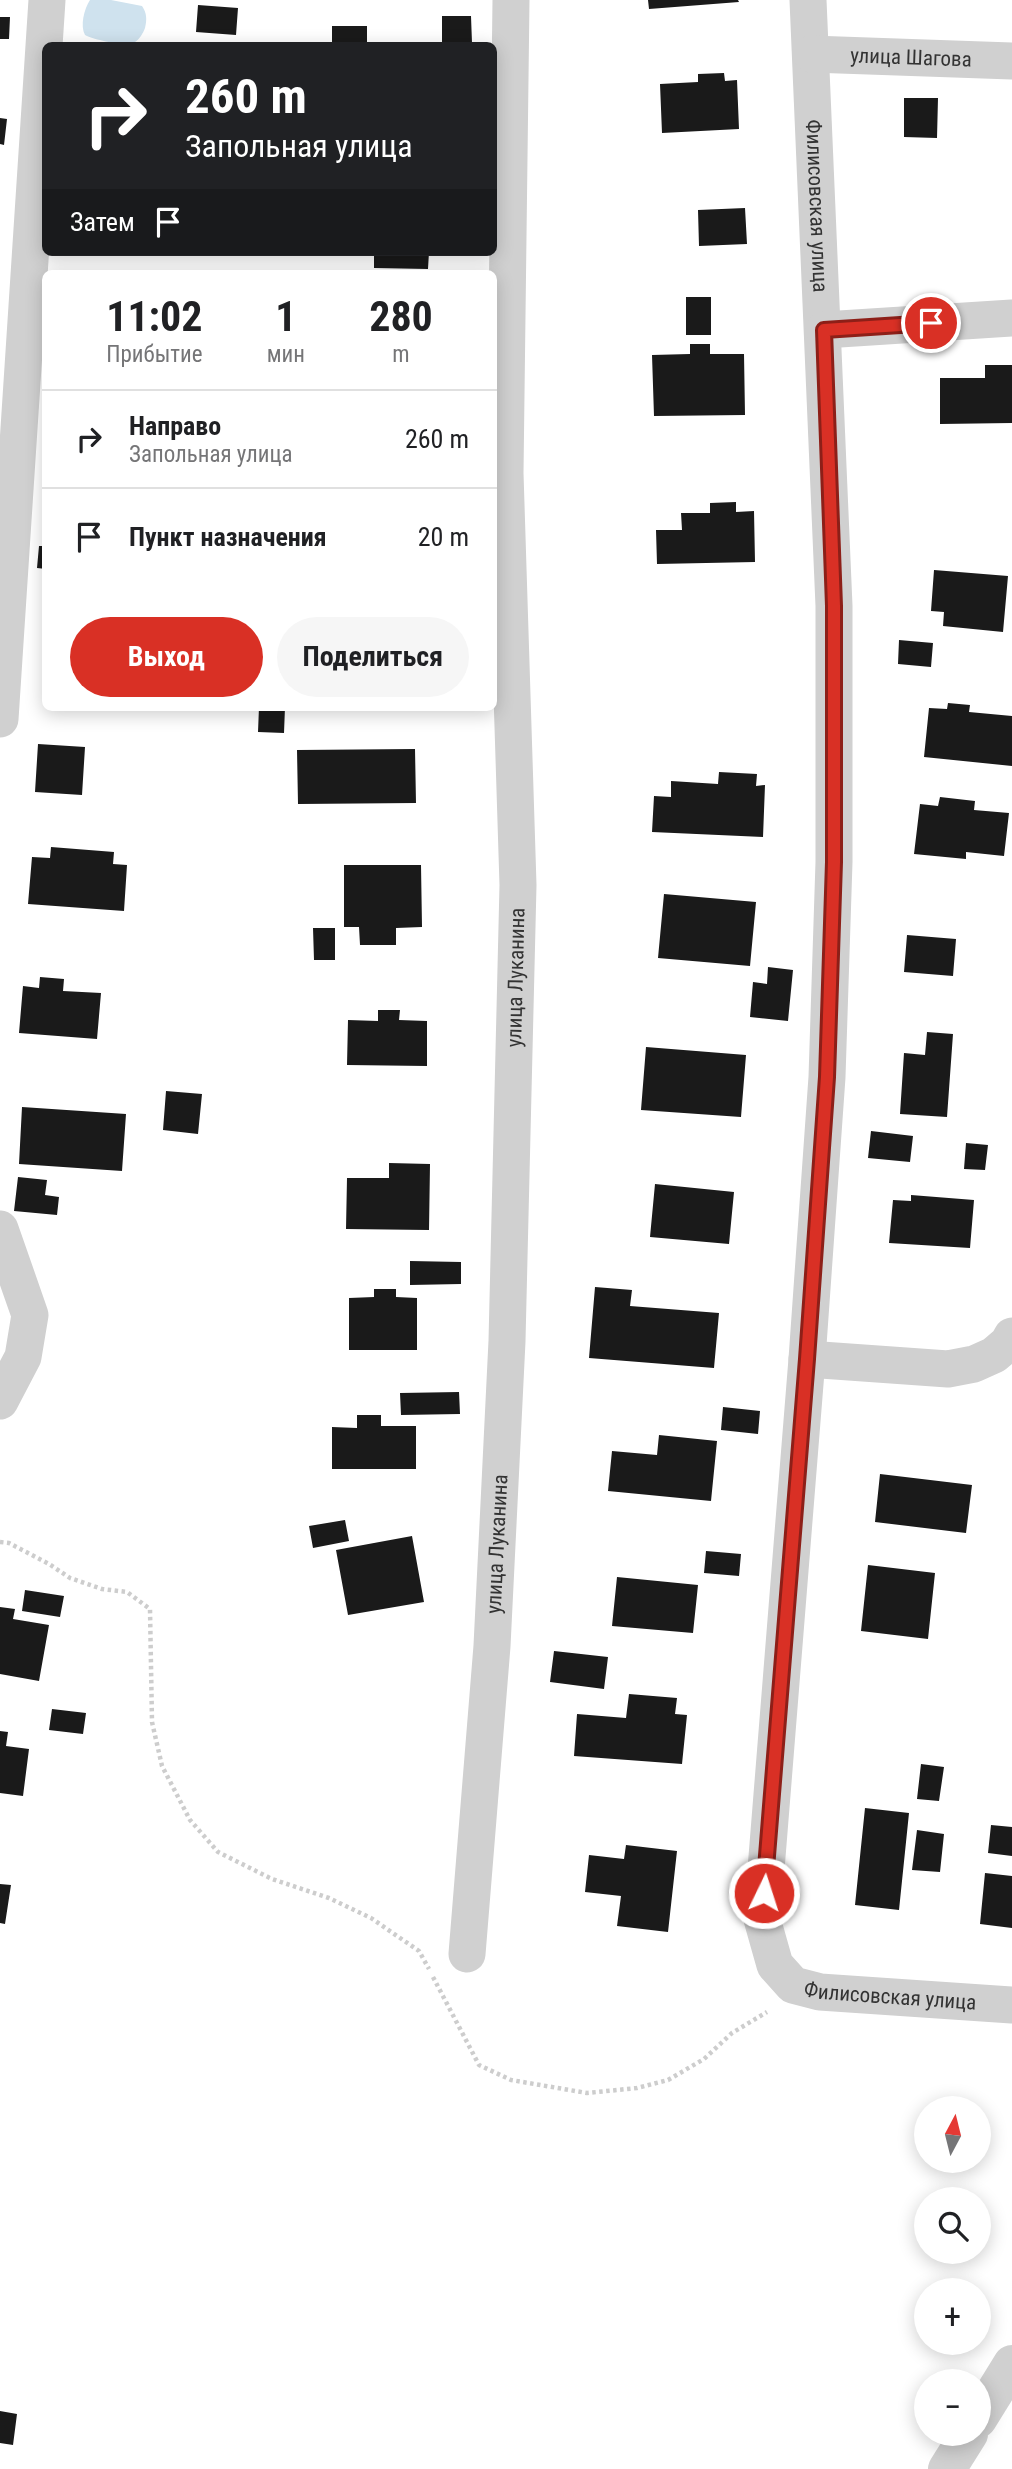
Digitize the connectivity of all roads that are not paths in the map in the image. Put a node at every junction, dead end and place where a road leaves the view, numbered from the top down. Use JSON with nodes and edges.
{"nodes":[{"id":1,"x":47,"y":0,"type":"edge"},
{"id":2,"x":511,"y":0,"type":"edge"},
{"id":3,"x":808,"y":0,"type":"edge"},
{"id":4,"x":44,"y":42,"type":"edge"},
{"id":5,"x":811,"y":54,"type":"junction"},
{"id":6,"x":1012,"y":61,"type":"edge"},
{"id":7,"x":42,"y":76,"type":"edge"},
{"id":8,"x":1012,"y":318,"type":"edge"},
{"id":9,"x":824,"y":330,"type":"junction"},
{"id":10,"x":0,"y":719,"type":"edge"},
{"id":11,"x":0,"y":1228,"type":"edge"},
{"id":12,"x":1012,"y":1336,"type":"edge"},
{"id":13,"x":807,"y":1359,"type":"junction"},
{"id":14,"x":0,"y":1401,"type":"edge"},
{"id":15,"x":467,"y":1954,"type":"dead end"},
{"id":16,"x":1012,"y":2005,"type":"edge"},
{"id":17,"x":1012,"y":2364,"type":"edge"},
{"id":18,"x":991,"y":2398,"type":"edge"},
{"id":19,"x":961,"y":2446,"type":"edge"},
{"id":20,"x":947,"y":2469,"type":"edge"}],
"edges":[{"from":1,"to":4,"type":"street"},
{"from":2,"to":15,"type":"street","name":"улица Луканина"},
{"from":3,"to":5,"type":"street","name":"Филисовская улица"},
{"from":5,"to":6,"type":"street","name":"улица Шагова"},
{"from":5,"to":9,"type":"street","name":"Филисовская улица"},
{"from":7,"to":10,"type":"street"},
{"from":8,"to":9,"type":"street"},
{"from":9,"to":13,"type":"street","name":"Филисовская улица"},
{"from":11,"to":14,"type":"street"},
{"from":12,"to":13,"type":"street"},
{"from":13,"to":16,"type":"street","name":"Филисовская улица"},
{"from":17,"to":18,"type":"street"},
{"from":19,"to":20,"type":"street"}]}
